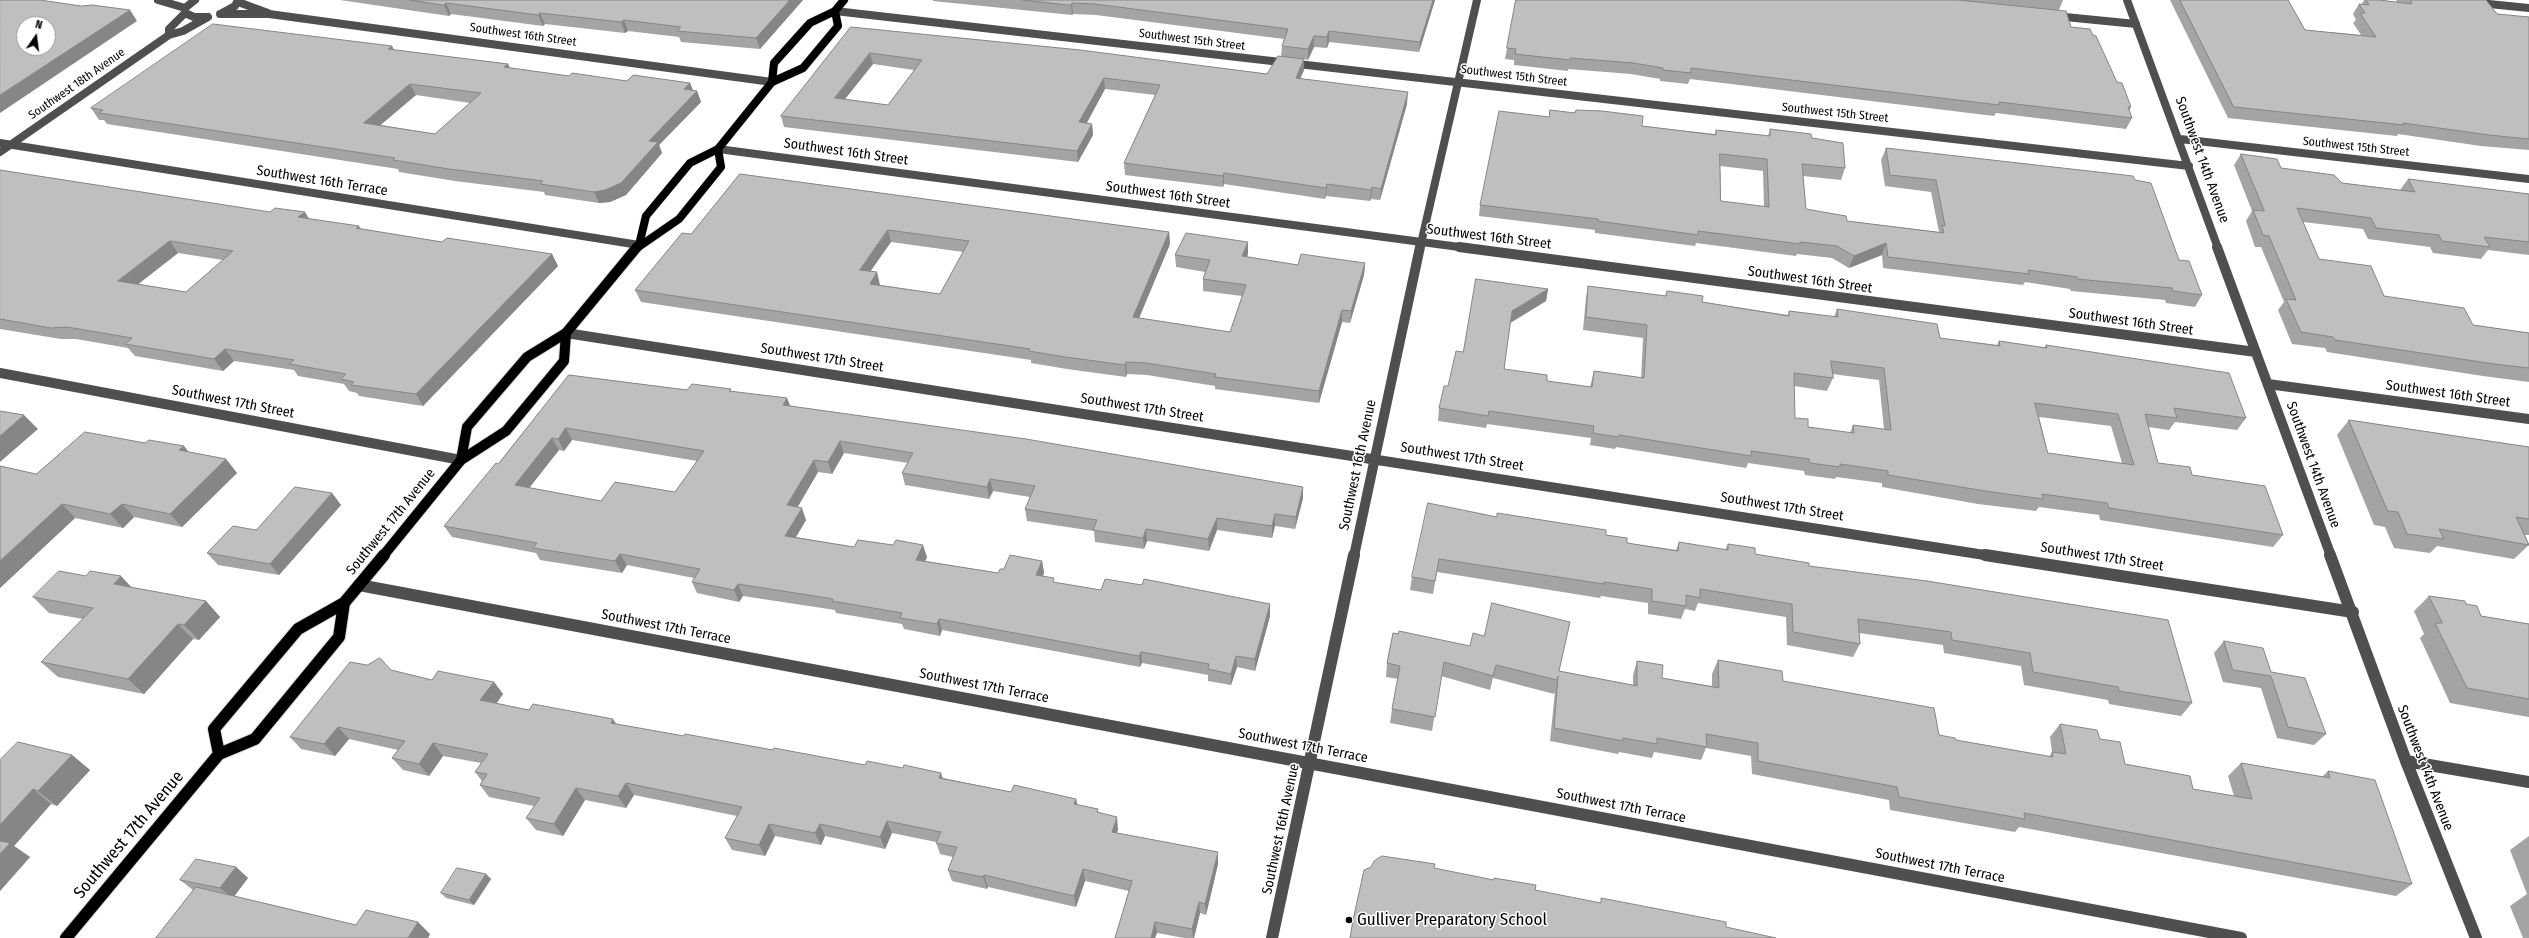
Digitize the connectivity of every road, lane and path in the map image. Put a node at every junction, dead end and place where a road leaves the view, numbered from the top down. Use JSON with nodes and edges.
{"nodes":[{"id":1,"x":158,"y":0,"type":"edge"},
{"id":2,"x":195,"y":0,"type":"edge"},
{"id":3,"x":844,"y":0,"type":"edge"},
{"id":4,"x":1477,"y":0,"type":"edge"},
{"id":5,"x":2127,"y":0,"type":"edge"},
{"id":6,"x":2449,"y":0,"type":"edge"},
{"id":7,"x":238,"y":1,"type":"edge"},
{"id":8,"x":2529,"y":8,"type":"edge"},
{"id":9,"x":185,"y":11,"type":"junction"},
{"id":10,"x":835,"y":11,"type":"junction"},
{"id":11,"x":220,"y":14,"type":"junction"},
{"id":12,"x":269,"y":14,"type":"junction"},
{"id":13,"x":2045,"y":15,"type":"edge"},
{"id":14,"x":208,"y":17,"type":"junction"},
{"id":15,"x":2136,"y":24,"type":"junction"},
{"id":16,"x":169,"y":35,"type":"junction"},
{"id":17,"x":772,"y":82,"type":"junction"},
{"id":18,"x":1457,"y":82,"type":"junction"},
{"id":19,"x":2180,"y":139,"type":"junction"},
{"id":20,"x":0,"y":143,"type":"edge"},
{"id":21,"x":11,"y":145,"type":"junction"},
{"id":22,"x":718,"y":149,"type":"junction"},
{"id":23,"x":0,"y":152,"type":"edge"},
{"id":24,"x":2189,"y":166,"type":"junction"},
{"id":25,"x":2529,"y":179,"type":"edge"},
{"id":26,"x":1421,"y":243,"type":"junction"},
{"id":27,"x":639,"y":245,"type":"junction"},
{"id":28,"x":566,"y":333,"type":"junction"},
{"id":29,"x":2256,"y":352,"type":"junction"},
{"id":30,"x":0,"y":373,"type":"edge"},
{"id":31,"x":2268,"y":384,"type":"junction"},
{"id":32,"x":2529,"y":419,"type":"edge"},
{"id":33,"x":1374,"y":459,"type":"junction"},
{"id":34,"x":461,"y":460,"type":"junction"},
{"id":35,"x":359,"y":585,"type":"junction"},
{"id":36,"x":344,"y":602,"type":"junction"},
{"id":37,"x":2353,"y":612,"type":"junction"},
{"id":38,"x":218,"y":754,"type":"junction"},
{"id":39,"x":2406,"y":761,"type":"junction"},
{"id":40,"x":1309,"y":762,"type":"junction"},
{"id":41,"x":2529,"y":782,"type":"edge"},
{"id":42,"x":66,"y":938,"type":"edge"},
{"id":43,"x":1272,"y":938,"type":"edge"},
{"id":44,"x":2241,"y":938,"type":"edge"},
{"id":45,"x":2476,"y":938,"type":"edge"}],
"edges":[{"from":1,"to":9,"type":"street"},
{"from":2,"to":9,"type":"street","name":"Southwest 18th Avenue"},
{"from":3,"to":10,"type":"main road","name":"Southwest 17th Avenue"},
{"from":4,"to":18,"type":"street","name":"Southwest 16th Avenue"},
{"from":5,"to":15,"type":"street","name":"Southwest 14th Avenue"},
{"from":6,"to":8,"type":"street"},
{"from":7,"to":11,"type":"street"},
{"from":7,"to":12,"type":"street","name":"Southwest 16th Street"},
{"from":9,"to":14,"type":"street"},
{"from":9,"to":16,"type":"street","name":"Southwest 18th Avenue"},
{"from":10,"to":17,"type":"main road","name":"Southwest 17th Avenue"},
{"from":10,"to":17,"type":"main road","name":"Southwest 17th Avenue"},
{"from":10,"to":18,"type":"street","name":"Southwest 15th Street"},
{"from":11,"to":12,"type":"street","name":"Southwest 16th Street"},
{"from":11,"to":14,"type":"street"},
{"from":12,"to":17,"type":"street","name":"Southwest 16th Street"},
{"from":13,"to":15,"type":"street"},
{"from":14,"to":16,"type":"street","name":"Southwest 18th Avenue"},
{"from":15,"to":19,"type":"street","name":"Southwest 14th Avenue"},
{"from":16,"to":21,"type":"street","name":"Southwest 18th Avenue"},
{"from":17,"to":22,"type":"main road","name":"Southwest 17th Avenue"},
{"from":18,"to":24,"type":"street","name":"Southwest 15th Street"},
{"from":18,"to":26,"type":"street","name":"Southwest 16th Avenue"},
{"from":19,"to":24,"type":"street","name":"Southwest 14th Avenue"},
{"from":19,"to":25,"type":"street","name":"Southwest 15th Street"},
{"from":20,"to":21,"type":"street","name":"Southwest 16th Terrace"},
{"from":21,"to":23,"type":"street","name":"Southwest 18th Avenue"},
{"from":21,"to":27,"type":"street","name":"Southwest 16th Terrace"},
{"from":22,"to":26,"type":"street","name":"Southwest 16th Street"},
{"from":22,"to":27,"type":"main road","name":"Southwest 17th Avenue"},
{"from":22,"to":27,"type":"main road","name":"Southwest 17th Avenue"},
{"from":24,"to":29,"type":"street","name":"Southwest 14th Avenue"},
{"from":26,"to":29,"type":"street","name":"Southwest 16th Street"},
{"from":26,"to":33,"type":"street","name":"Southwest 16th Avenue"},
{"from":27,"to":28,"type":"main road","name":"Southwest 17th Avenue"},
{"from":28,"to":33,"type":"street","name":"Southwest 17th Street"},
{"from":28,"to":34,"type":"main road","name":"Southwest 17th Avenue"},
{"from":28,"to":34,"type":"main road","name":"Southwest 17th Avenue"},
{"from":29,"to":31,"type":"street","name":"Southwest 14th Avenue"},
{"from":30,"to":34,"type":"street","name":"Southwest 17th Street"},
{"from":31,"to":32,"type":"street","name":"Southwest 16th Street"},
{"from":31,"to":37,"type":"street","name":"Southwest 14th Avenue"},
{"from":33,"to":37,"type":"street","name":"Southwest 17th Street"},
{"from":33,"to":40,"type":"street","name":"Southwest 16th Avenue"},
{"from":34,"to":35,"type":"main road","name":"Southwest 17th Avenue"},
{"from":35,"to":36,"type":"main road","name":"Southwest 17th Avenue"},
{"from":35,"to":40,"type":"street","name":"Southwest 17th Terrace"},
{"from":36,"to":38,"type":"main road","name":"Southwest 17th Avenue"},
{"from":36,"to":38,"type":"main road","name":"Southwest 17th Avenue"},
{"from":37,"to":39,"type":"street","name":"Southwest 14th Avenue"},
{"from":38,"to":42,"type":"main road","name":"Southwest 17th Avenue"},
{"from":39,"to":41,"type":"street"},
{"from":39,"to":45,"type":"street","name":"Southwest 14th Avenue"},
{"from":40,"to":43,"type":"street","name":"Southwest 16th Avenue"},
{"from":40,"to":44,"type":"street","name":"Southwest 17th Terrace"}]}
